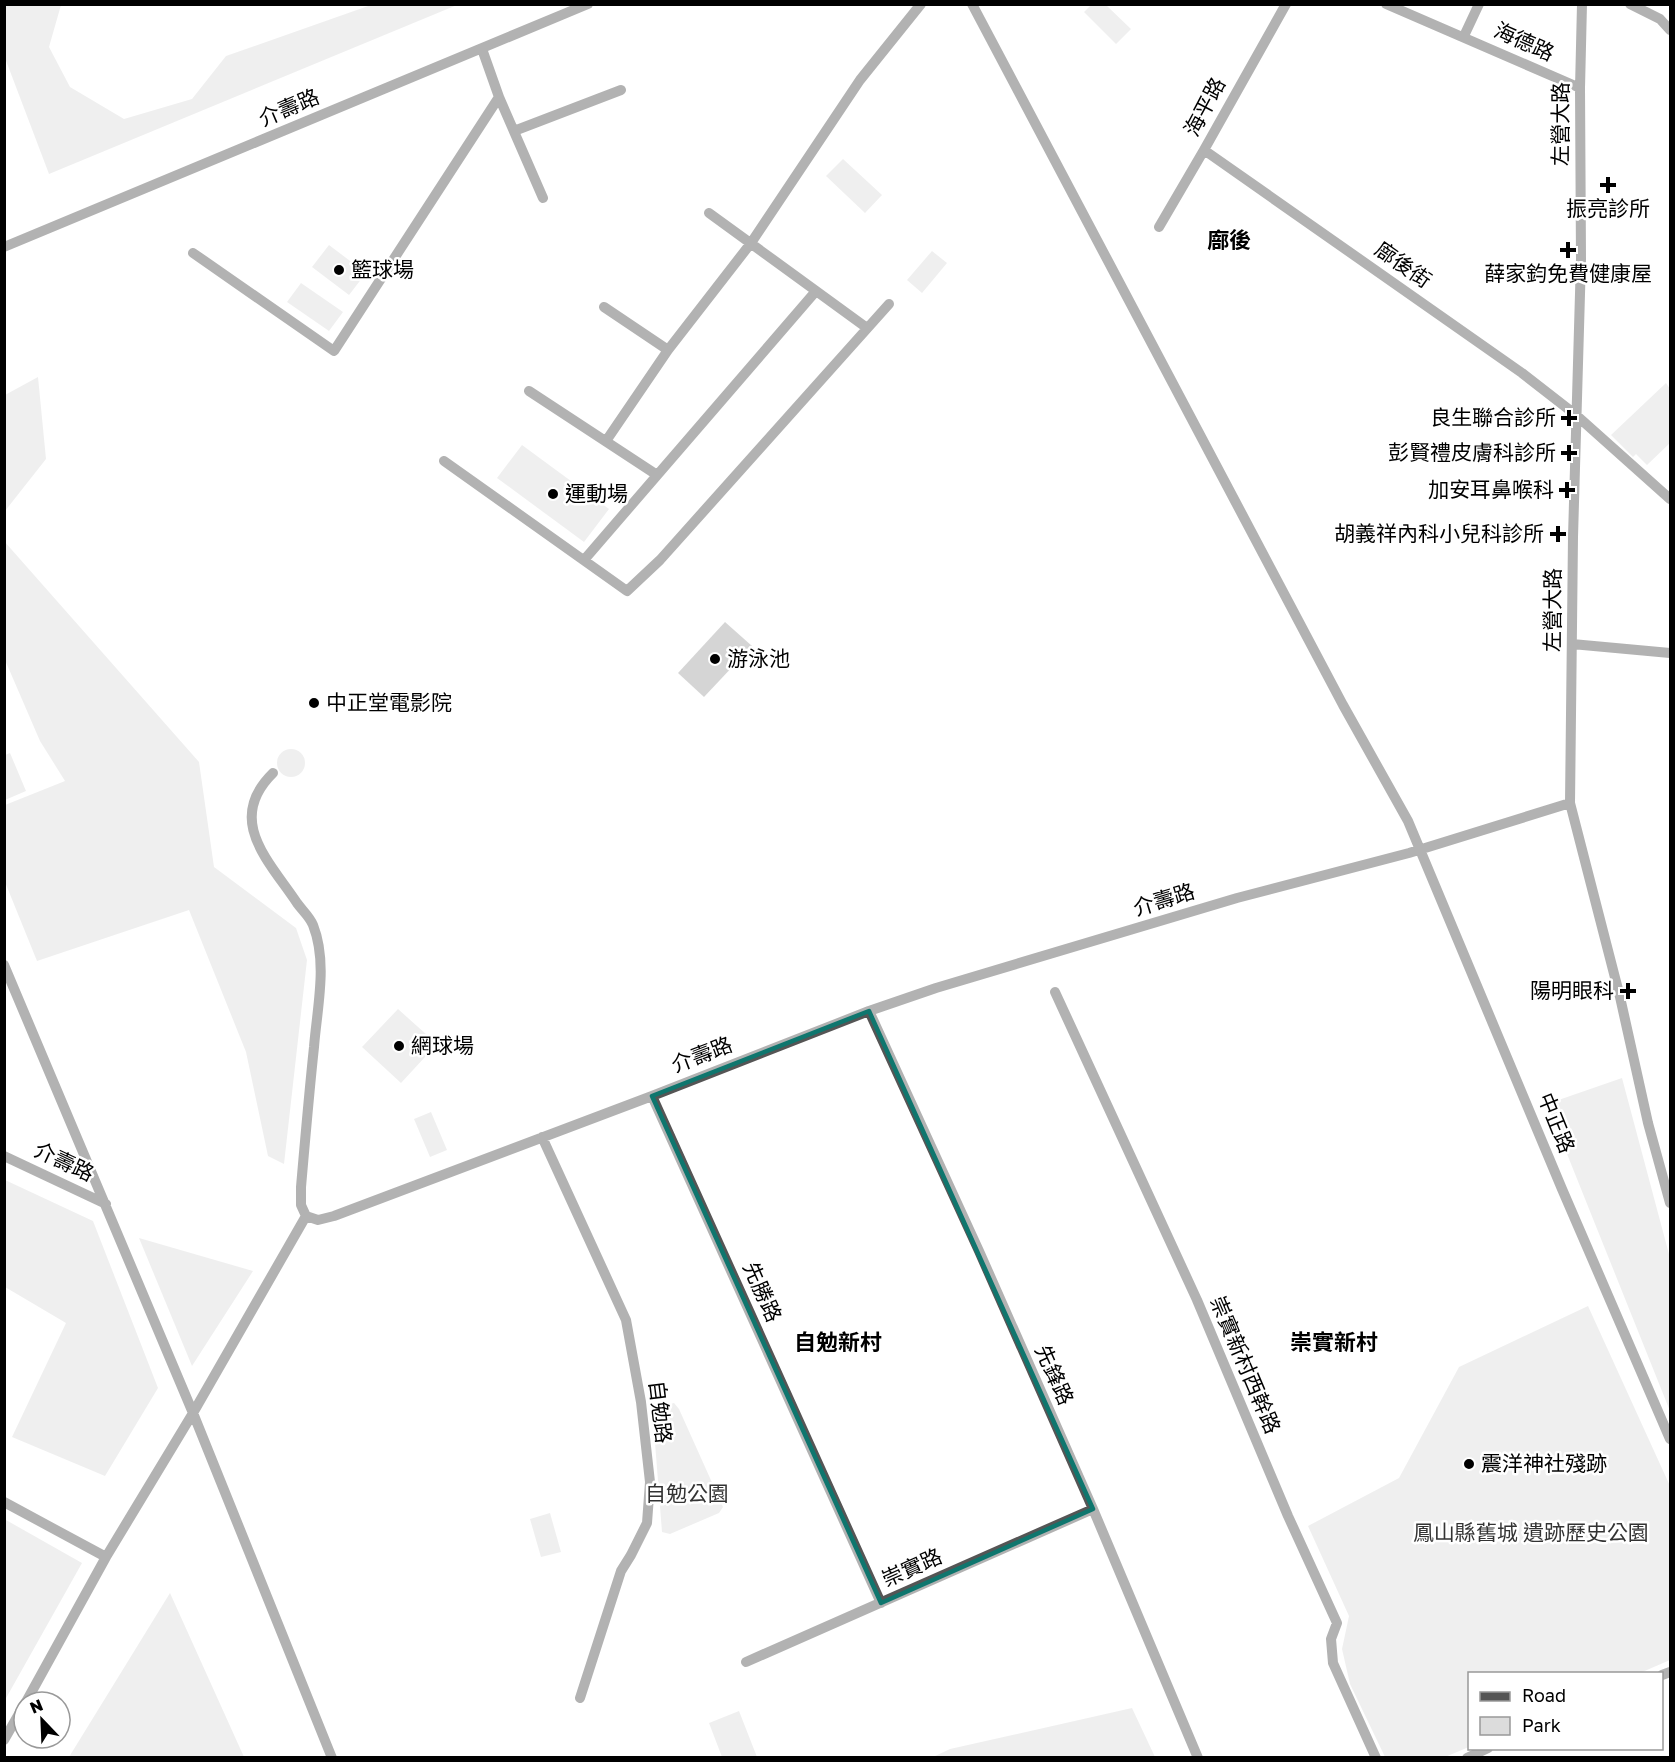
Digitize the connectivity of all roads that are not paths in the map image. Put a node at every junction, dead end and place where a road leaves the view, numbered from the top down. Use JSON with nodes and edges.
{"nodes":[{"id":1,"x":588,"y":4,"type":"edge"},
{"id":2,"x":921,"y":4,"type":"edge"},
{"id":3,"x":972,"y":4,"type":"edge"},
{"id":4,"x":1286,"y":4,"type":"edge"},
{"id":5,"x":1386,"y":4,"type":"edge"},
{"id":6,"x":1479,"y":4,"type":"edge"},
{"id":7,"x":1582,"y":4,"type":"edge"},
{"id":8,"x":1630,"y":4,"type":"edge"},
{"id":9,"x":1671,"y":30,"type":"edge"},
{"id":10,"x":1464,"y":36,"type":"junction"},
{"id":11,"x":482,"y":49,"type":"junction"},
{"id":12,"x":1580,"y":88,"type":"junction"},
{"id":13,"x":621,"y":90,"type":"dead end"},
{"id":14,"x":500,"y":97,"type":"junction"},
{"id":15,"x":514,"y":131,"type":"junction"},
{"id":16,"x":1204,"y":150,"type":"junction"},
{"id":17,"x":543,"y":198,"type":"dead end"},
{"id":18,"x":710,"y":213,"type":"dead end"},
{"id":19,"x":1159,"y":227,"type":"dead end"},
{"id":20,"x":750,"y":243,"type":"junction"},
{"id":21,"x":4,"y":246,"type":"edge"},
{"id":22,"x":193,"y":253,"type":"dead end"},
{"id":23,"x":816,"y":291,"type":"junction"},
{"id":24,"x":889,"y":304,"type":"dead end"},
{"id":25,"x":604,"y":307,"type":"dead end"},
{"id":26,"x":867,"y":328,"type":"junction"},
{"id":27,"x":668,"y":350,"type":"junction"},
{"id":28,"x":530,"y":391,"type":"dead end"},
{"id":29,"x":1576,"y":415,"type":"junction"},
{"id":30,"x":606,"y":441,"type":"junction"},
{"id":31,"x":444,"y":461,"type":"dead end"},
{"id":32,"x":657,"y":475,"type":"junction"},
{"id":33,"x":1671,"y":499,"type":"edge"},
{"id":34,"x":584,"y":560,"type":"junction"},
{"id":35,"x":1572,"y":644,"type":"junction"},
{"id":36,"x":1671,"y":653,"type":"edge"},
{"id":37,"x":273,"y":773,"type":"dead end"},
{"id":38,"x":1570,"y":803,"type":"junction"},
{"id":39,"x":1422,"y":849,"type":"junction"},
{"id":40,"x":5,"y":965,"type":"edge"},
{"id":41,"x":1055,"y":992,"type":"dead end"},
{"id":42,"x":869,"y":1011,"type":"junction"},
{"id":43,"x":652,"y":1096,"type":"junction"},
{"id":44,"x":542,"y":1137,"type":"junction"},
{"id":45,"x":4,"y":1156,"type":"edge"},
{"id":46,"x":1671,"y":1203,"type":"edge"},
{"id":47,"x":106,"y":1204,"type":"junction"},
{"id":48,"x":306,"y":1216,"type":"junction"},
{"id":49,"x":193,"y":1413,"type":"junction"},
{"id":50,"x":1671,"y":1439,"type":"edge"},
{"id":51,"x":6,"y":1505,"type":"edge"},
{"id":52,"x":1093,"y":1509,"type":"junction"},
{"id":53,"x":106,"y":1557,"type":"junction"},
{"id":54,"x":881,"y":1603,"type":"junction"},
{"id":55,"x":746,"y":1662,"type":"dead end"},
{"id":56,"x":33,"y":1690,"type":"edge"},
{"id":57,"x":580,"y":1698,"type":"dead end"},
{"id":58,"x":12,"y":1726,"type":"edge"},
{"id":59,"x":4,"y":1740,"type":"edge"},
{"id":60,"x":1486,"y":1750,"type":"edge"},
{"id":61,"x":332,"y":1758,"type":"edge"},
{"id":62,"x":1198,"y":1758,"type":"edge"},
{"id":63,"x":1376,"y":1758,"type":"edge"},
{"id":64,"x":1467,"y":1758,"type":"edge"}],
"edges":[{"from":1,"to":11,"type":"street","name":"介壽路"},
{"from":2,"to":20,"type":"street"},
{"from":3,"to":39,"type":"street","name":"中正路"},
{"from":4,"to":16,"type":"street","name":"海平路"},
{"from":5,"to":10,"type":"street","name":"海德路"},
{"from":6,"to":10,"type":"street"},
{"from":7,"to":12,"type":"street","name":"左營大路"},
{"from":8,"to":9,"type":"street"},
{"from":10,"to":12,"type":"street","name":"海德路"},
{"from":11,"to":14,"type":"street"},
{"from":11,"to":21,"type":"street","name":"介壽路"},
{"from":12,"to":29,"type":"street","name":"左營大路"},
{"from":13,"to":15,"type":"street"},
{"from":14,"to":15,"type":"street"},
{"from":14,"to":22,"type":"street"},
{"from":15,"to":17,"type":"street"},
{"from":16,"to":19,"type":"street","name":"海平路"},
{"from":16,"to":29,"type":"street","name":"廍後街"},
{"from":18,"to":20,"type":"street"},
{"from":20,"to":23,"type":"street"},
{"from":20,"to":27,"type":"street"},
{"from":23,"to":26,"type":"street"},
{"from":23,"to":32,"type":"street"},
{"from":24,"to":26,"type":"street"},
{"from":25,"to":27,"type":"street"},
{"from":26,"to":34,"type":"street"},
{"from":27,"to":30,"type":"street"},
{"from":28,"to":30,"type":"street"},
{"from":29,"to":33,"type":"street","name":"廍後街"},
{"from":29,"to":35,"type":"street","name":"左營大路"},
{"from":30,"to":32,"type":"street"},
{"from":31,"to":34,"type":"street"},
{"from":32,"to":34,"type":"street"},
{"from":35,"to":36,"type":"street"},
{"from":35,"to":38,"type":"street","name":"左營大路"},
{"from":37,"to":48,"type":"street"},
{"from":38,"to":39,"type":"street","name":"介壽路"},
{"from":38,"to":46,"type":"street","name":"左營大路"},
{"from":39,"to":42,"type":"street","name":"介壽路"},
{"from":39,"to":50,"type":"street","name":"中正路"},
{"from":40,"to":47,"type":"street"},
{"from":41,"to":63,"type":"street","name":"崇實新村西幹路"},
{"from":42,"to":43,"type":"street","name":"介壽路"},
{"from":42,"to":52,"type":"street","name":"先鋒路"},
{"from":43,"to":44,"type":"street","name":"介壽路"},
{"from":43,"to":54,"type":"street","name":"先勝路"},
{"from":44,"to":48,"type":"street","name":"介壽路"},
{"from":44,"to":57,"type":"street","name":"自勉路"},
{"from":45,"to":47,"type":"street","name":"介壽路"},
{"from":47,"to":49,"type":"street"},
{"from":48,"to":49,"type":"street"},
{"from":49,"to":53,"type":"street"},
{"from":49,"to":61,"type":"street"},
{"from":51,"to":53,"type":"street"},
{"from":52,"to":54,"type":"street","name":"崇實路"},
{"from":52,"to":62,"type":"street","name":"先鋒路"},
{"from":53,"to":56,"type":"street"},
{"from":54,"to":55,"type":"street","name":"崇實路"},
{"from":58,"to":59,"type":"street"},
{"from":60,"to":64,"type":"street"}]}
